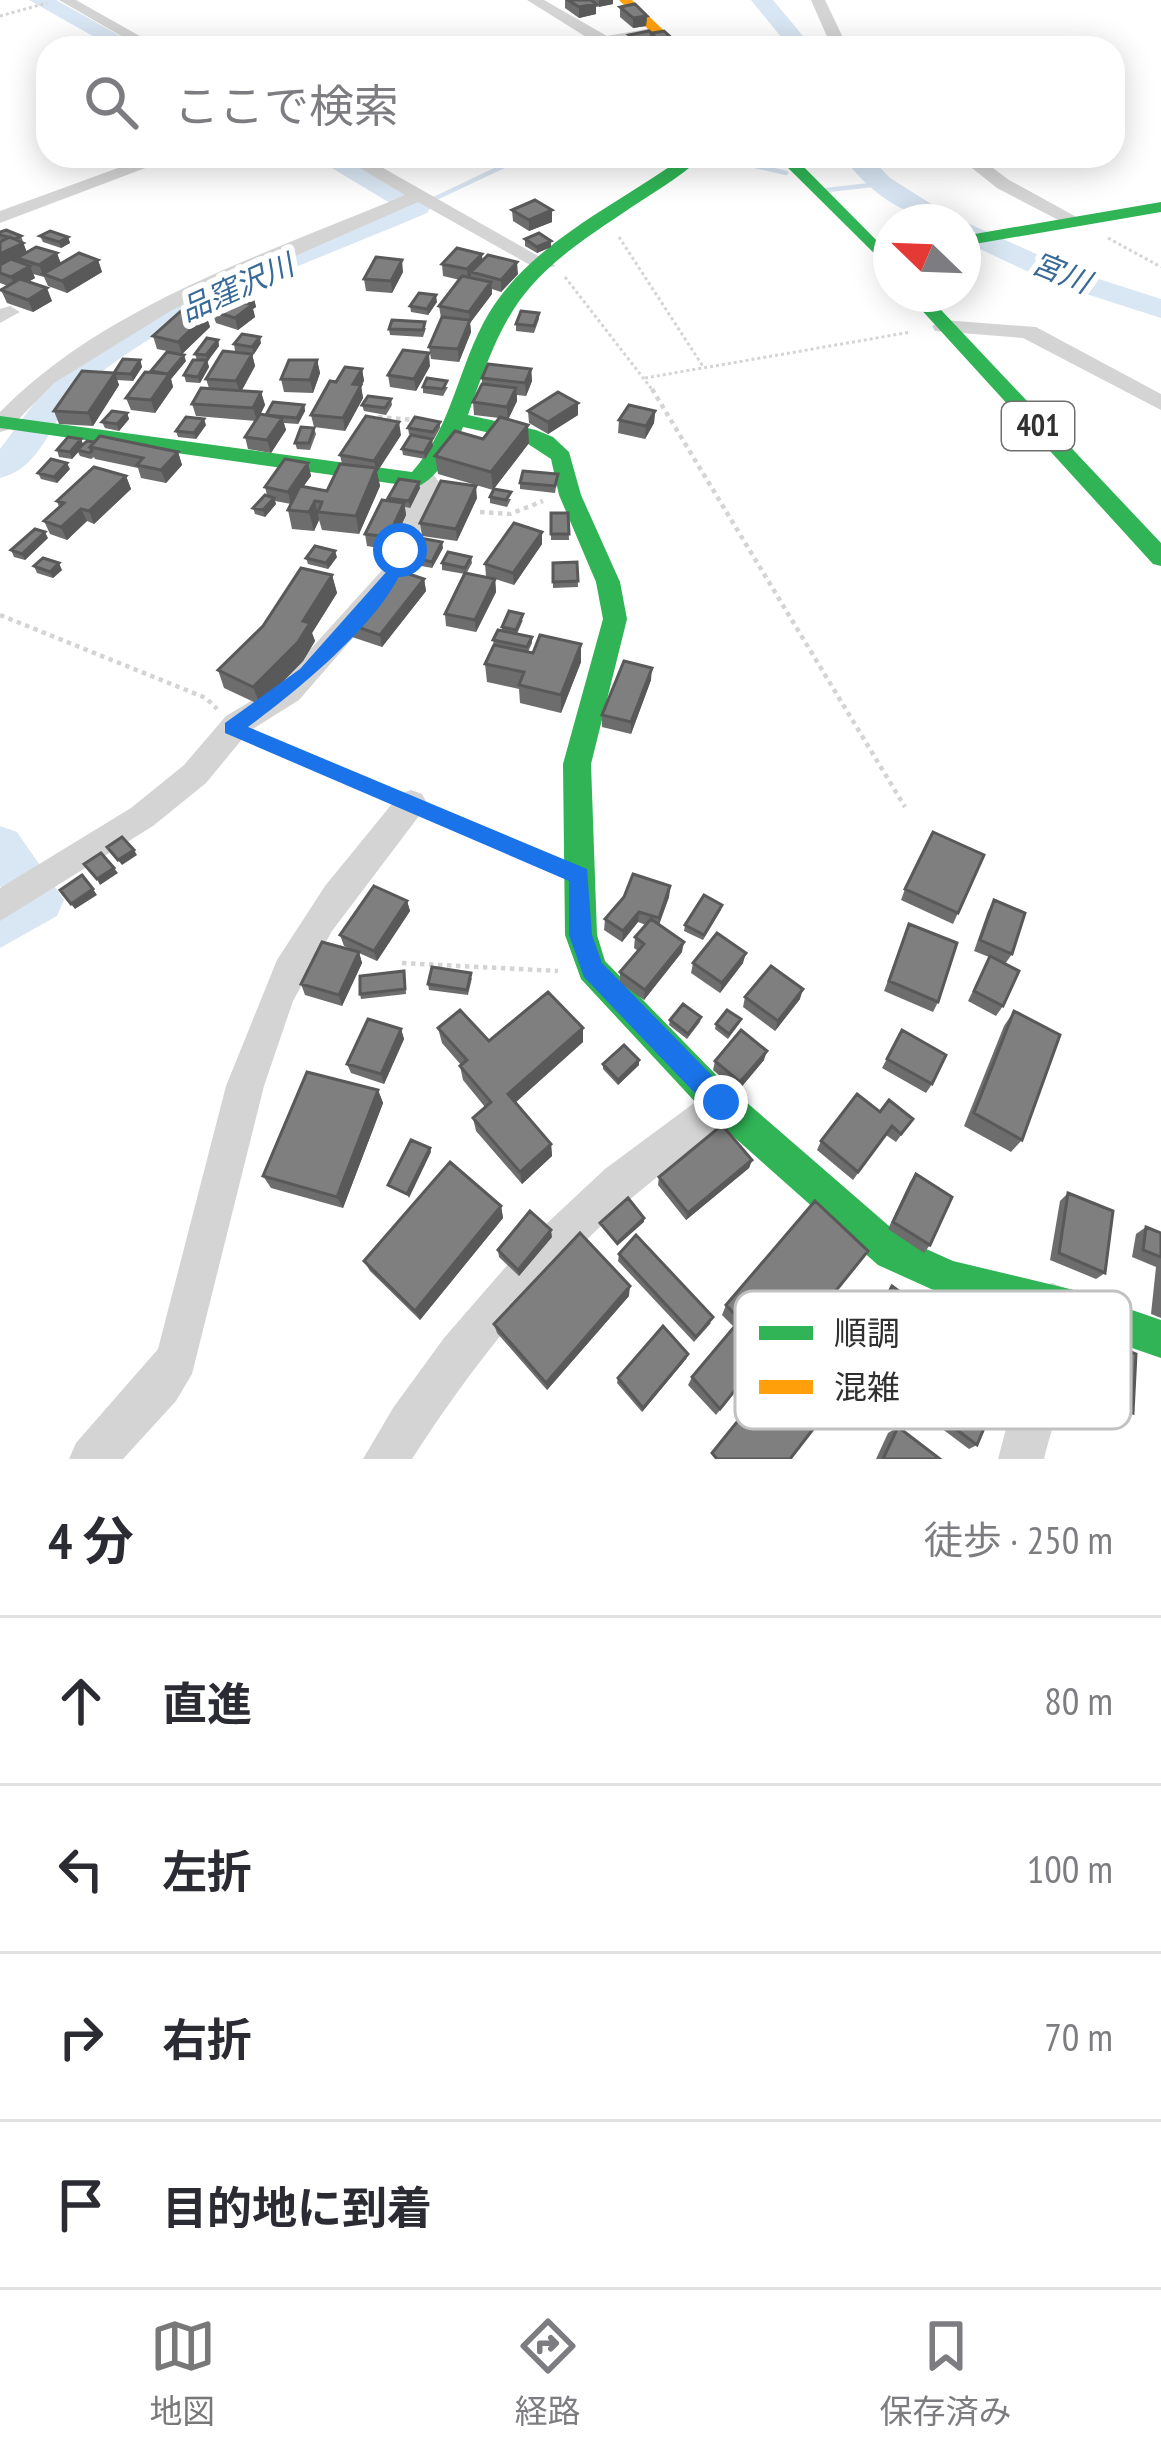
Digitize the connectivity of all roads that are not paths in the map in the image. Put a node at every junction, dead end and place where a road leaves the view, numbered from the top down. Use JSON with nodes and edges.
{"nodes":[{"id":1,"x":66,"y":0,"type":"edge"},
{"id":2,"x":535,"y":0,"type":"edge"},
{"id":3,"x":625,"y":0,"type":"edge"},
{"id":4,"x":818,"y":0,"type":"edge"},
{"id":5,"x":131,"y":36,"type":"edge"},
{"id":6,"x":597,"y":36,"type":"edge"},
{"id":7,"x":662,"y":36,"type":"edge"},
{"id":8,"x":834,"y":36,"type":"edge"},
{"id":9,"x":136,"y":168,"type":"edge"},
{"id":10,"x":371,"y":168,"type":"edge"},
{"id":11,"x":678,"y":168,"type":"edge"},
{"id":12,"x":796,"y":168,"type":"edge"},
{"id":13,"x":982,"y":168,"type":"edge"},
{"id":14,"x":419,"y":195,"type":"junction"},
{"id":15,"x":1161,"y":207,"type":"edge"},
{"id":16,"x":0,"y":217,"type":"edge"},
{"id":17,"x":1070,"y":220,"type":"junction"},
{"id":18,"x":981,"y":237,"type":"edge"},
{"id":19,"x":873,"y":244,"type":"edge"},
{"id":20,"x":546,"y":266,"type":"junction"},
{"id":21,"x":925,"y":312,"type":"edge"},
{"id":22,"x":933,"y":328,"type":"junction"},
{"id":23,"x":1161,"y":403,"type":"edge"},
{"id":24,"x":4,"y":414,"type":"edge"},
{"id":25,"x":458,"y":423,"type":"junction"},
{"id":26,"x":422,"y":476,"type":"junction"},
{"id":27,"x":1161,"y":558,"type":"edge"},
{"id":28,"x":411,"y":803,"type":"road end"},
{"id":29,"x":0,"y":906,"type":"edge"},
{"id":30,"x":721,"y":1102,"type":"junction"},
{"id":31,"x":999,"y":1291,"type":"edge"},
{"id":32,"x":1131,"y":1329,"type":"edge"},
{"id":33,"x":1161,"y":1339,"type":"edge"},
{"id":34,"x":1029,"y":1429,"type":"edge"},
{"id":35,"x":92,"y":1459,"type":"edge"},
{"id":36,"x":386,"y":1459,"type":"edge"},
{"id":37,"x":1022,"y":1459,"type":"edge"}],
"edges":[{"from":1,"to":5,"type":"street"},
{"from":2,"to":6,"type":"street"},
{"from":3,"to":7,"type":"main road"},
{"from":4,"to":8,"type":"street"},
{"from":9,"to":16,"type":"street"},
{"from":10,"to":14,"type":"street"},
{"from":11,"to":20,"type":"main road"},
{"from":12,"to":19,"type":"main road"},
{"from":13,"to":17,"type":"street"},
{"from":14,"to":20,"type":"street"},
{"from":14,"to":24,"type":"street"},
{"from":15,"to":17,"type":"main road"},
{"from":17,"to":18,"type":"main road"},
{"from":20,"to":25,"type":"main road"},
{"from":21,"to":22,"type":"main road","number":"401"},
{"from":22,"to":23,"type":"street"},
{"from":22,"to":27,"type":"main road","number":"401"},
{"from":24,"to":26,"type":"main road"},
{"from":25,"to":26,"type":"main road"},
{"from":25,"to":30,"type":"main road"},
{"from":26,"to":29,"type":"street"},
{"from":28,"to":35,"type":"street"},
{"from":30,"to":31,"type":"main road"},
{"from":30,"to":36,"type":"street"},
{"from":32,"to":33,"type":"main road"},
{"from":34,"to":37,"type":"street"}]}
